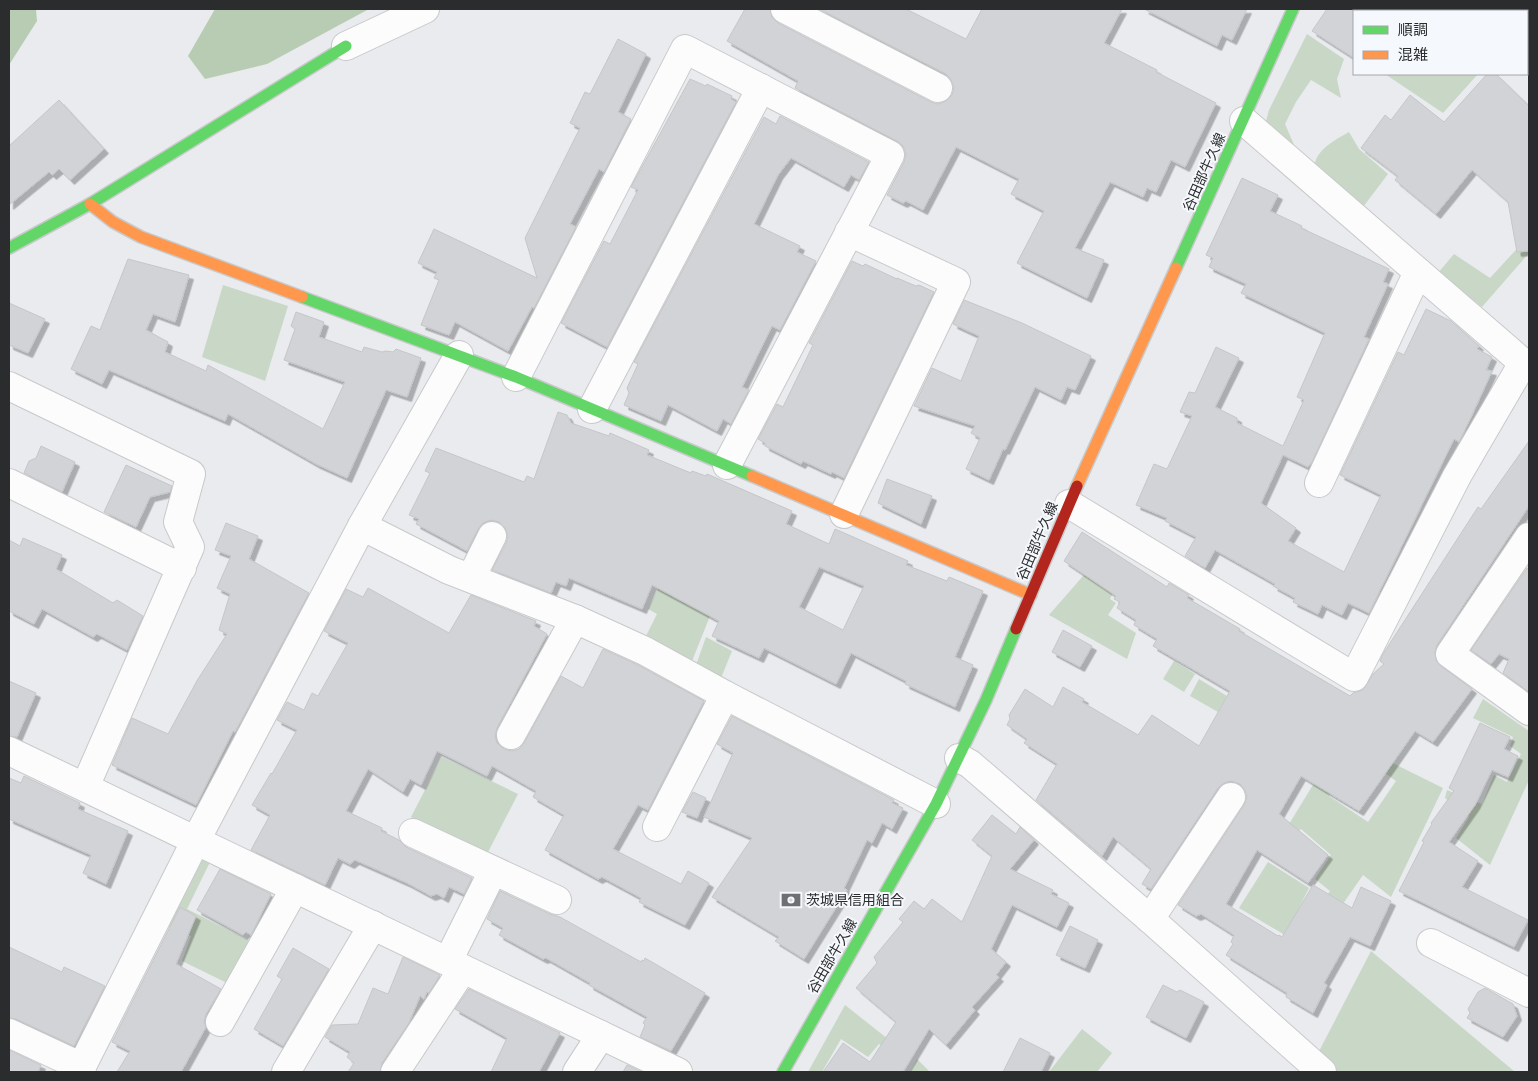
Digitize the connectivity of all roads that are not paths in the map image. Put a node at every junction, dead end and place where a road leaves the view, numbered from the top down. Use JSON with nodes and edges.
{"nodes":[{"id":1,"x":425,"y":9,"type":"edge"},
{"id":2,"x":785,"y":9,"type":"edge"},
{"id":3,"x":1293,"y":9,"type":"edge"},
{"id":4,"x":346,"y":46,"type":"joint"},
{"id":5,"x":761,"y":88,"type":"junction"},
{"id":6,"x":938,"y":88,"type":"dead end"},
{"id":7,"x":1244,"y":121,"type":"junction"},
{"id":8,"x":90,"y":204,"type":"junction"},
{"id":9,"x":849,"y":232,"type":"junction"},
{"id":10,"x":9,"y":248,"type":"edge"},
{"id":11,"x":1418,"y":272,"type":"junction"},
{"id":12,"x":458,"y":355,"type":"junction"},
{"id":13,"x":1526,"y":366,"type":"edge"},
{"id":14,"x":516,"y":377,"type":"junction"},
{"id":15,"x":9,"y":386,"type":"edge"},
{"id":16,"x":592,"y":409,"type":"junction"},
{"id":17,"x":727,"y":465,"type":"junction"},
{"id":18,"x":9,"y":483,"type":"edge"},
{"id":19,"x":1319,"y":483,"type":"dead end"},
{"id":20,"x":1069,"y":504,"type":"junction"},
{"id":21,"x":844,"y":514,"type":"junction"},
{"id":22,"x":362,"y":526,"type":"junction"},
{"id":23,"x":492,"y":536,"type":"dead end"},
{"id":24,"x":1529,"y":537,"type":"edge"},
{"id":25,"x":182,"y":568,"type":"junction"},
{"id":26,"x":470,"y":578,"type":"junction"},
{"id":27,"x":1030,"y":595,"type":"junction"},
{"id":28,"x":575,"y":619,"type":"junction"},
{"id":29,"x":725,"y":695,"type":"junction"},
{"id":30,"x":1529,"y":711,"type":"edge"},
{"id":31,"x":512,"y":735,"type":"dead end"},
{"id":32,"x":9,"y":751,"type":"edge"},
{"id":33,"x":959,"y":758,"type":"junction"},
{"id":34,"x":85,"y":786,"type":"junction"},
{"id":35,"x":1231,"y":797,"type":"dead end"},
{"id":36,"x":936,"y":804,"type":"junction"},
{"id":37,"x":657,"y":827,"type":"dead end"},
{"id":38,"x":413,"y":833,"type":"dead end"},
{"id":39,"x":196,"y":840,"type":"junction"},
{"id":40,"x":493,"y":871,"type":"junction"},
{"id":41,"x":295,"y":888,"type":"junction"},
{"id":42,"x":557,"y":900,"type":"dead end"},
{"id":43,"x":1150,"y":919,"type":"junction"},
{"id":44,"x":373,"y":925,"type":"junction"},
{"id":45,"x":1430,"y":943,"type":"dead end"},
{"id":46,"x":456,"y":965,"type":"junction"},
{"id":47,"x":1529,"y":993,"type":"edge"},
{"id":48,"x":220,"y":1022,"type":"dead end"},
{"id":49,"x":9,"y":1033,"type":"edge"},
{"id":50,"x":601,"y":1035,"type":"junction"},
{"id":51,"x":80,"y":1070,"type":"edge"},
{"id":52,"x":286,"y":1072,"type":"edge"},
{"id":53,"x":395,"y":1072,"type":"edge"},
{"id":54,"x":577,"y":1072,"type":"edge"},
{"id":55,"x":678,"y":1072,"type":"edge"},
{"id":56,"x":783,"y":1072,"type":"edge"},
{"id":57,"x":1322,"y":1072,"type":"edge"}],
"edges":[{"from":1,"to":4,"type":"street"},
{"from":2,"to":6,"type":"street"},
{"from":3,"to":7,"type":"street","name":"谷田部牛久線"},
{"from":4,"to":8,"type":"street"},
{"from":5,"to":9,"type":"street"},
{"from":5,"to":14,"type":"street"},
{"from":5,"to":16,"type":"street"},
{"from":7,"to":11,"type":"street"},
{"from":7,"to":20,"type":"street","name":"谷田部牛久線"},
{"from":8,"to":10,"type":"street"},
{"from":8,"to":12,"type":"street"},
{"from":9,"to":17,"type":"street"},
{"from":9,"to":21,"type":"street"},
{"from":11,"to":13,"type":"street"},
{"from":11,"to":19,"type":"street"},
{"from":12,"to":14,"type":"street"},
{"from":12,"to":22,"type":"street"},
{"from":13,"to":20,"type":"street"},
{"from":14,"to":16,"type":"street"},
{"from":15,"to":25,"type":"street"},
{"from":16,"to":17,"type":"street"},
{"from":17,"to":21,"type":"street"},
{"from":18,"to":25,"type":"street"},
{"from":20,"to":27,"type":"street","name":"谷田部牛久線"},
{"from":21,"to":27,"type":"street"},
{"from":22,"to":26,"type":"street"},
{"from":22,"to":39,"type":"street"},
{"from":23,"to":26,"type":"street"},
{"from":24,"to":30,"type":"street"},
{"from":25,"to":34,"type":"street"},
{"from":26,"to":28,"type":"street"},
{"from":27,"to":33,"type":"street","name":"谷田部牛久線"},
{"from":28,"to":29,"type":"street"},
{"from":28,"to":31,"type":"street"},
{"from":29,"to":36,"type":"street"},
{"from":29,"to":37,"type":"street"},
{"from":32,"to":34,"type":"street"},
{"from":33,"to":36,"type":"street","name":"谷田部牛久線"},
{"from":33,"to":43,"type":"street"},
{"from":34,"to":39,"type":"street"},
{"from":35,"to":43,"type":"street"},
{"from":36,"to":56,"type":"street","name":"谷田部牛久線"},
{"from":38,"to":40,"type":"street"},
{"from":39,"to":41,"type":"street"},
{"from":39,"to":51,"type":"street"},
{"from":40,"to":42,"type":"street"},
{"from":40,"to":46,"type":"street"},
{"from":41,"to":44,"type":"street"},
{"from":41,"to":48,"type":"street"},
{"from":43,"to":57,"type":"street"},
{"from":44,"to":46,"type":"street"},
{"from":44,"to":52,"type":"street"},
{"from":45,"to":47,"type":"street"},
{"from":46,"to":50,"type":"street"},
{"from":46,"to":53,"type":"street"},
{"from":49,"to":51,"type":"street"},
{"from":50,"to":54,"type":"street"},
{"from":50,"to":55,"type":"street"}]}
